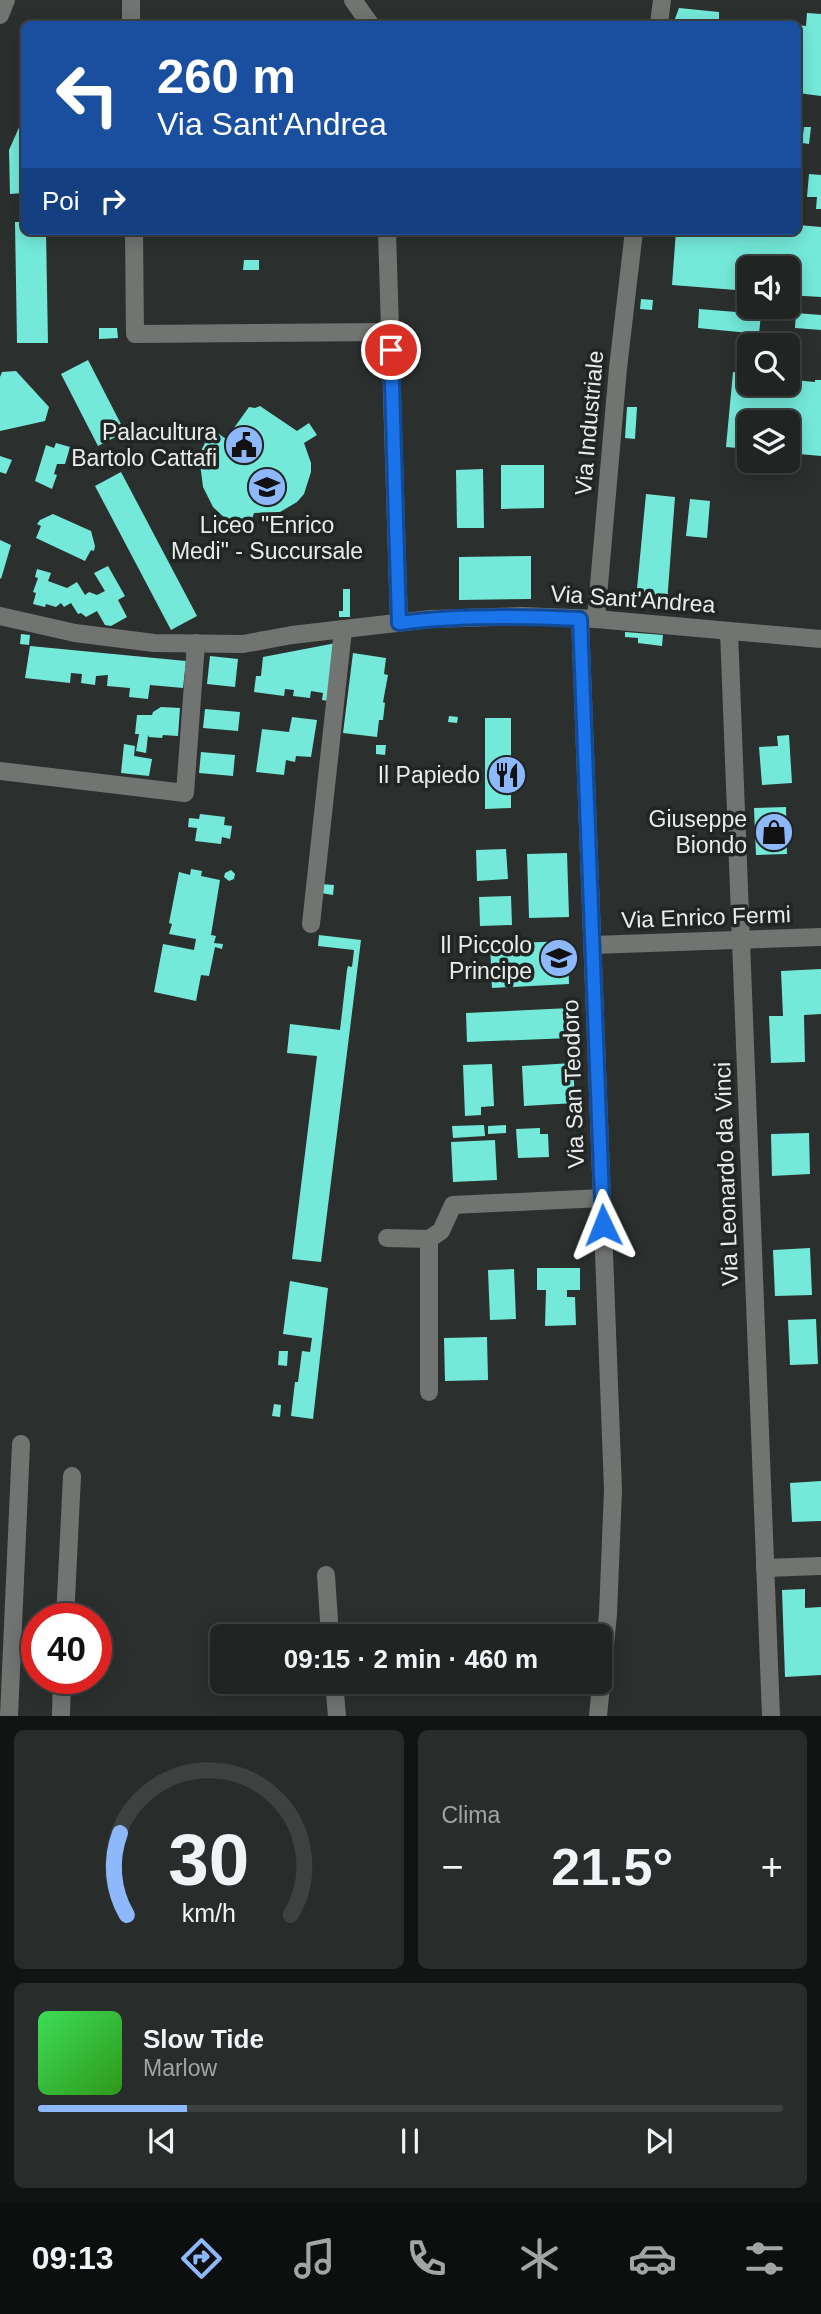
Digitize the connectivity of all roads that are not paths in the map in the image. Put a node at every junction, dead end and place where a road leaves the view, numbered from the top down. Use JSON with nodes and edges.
{"nodes":[{"id":1,"x":6,"y":0,"type":"edge"},
{"id":2,"x":131,"y":0,"type":"edge"},
{"id":3,"x":353,"y":0,"type":"edge"},
{"id":4,"x":662,"y":0,"type":"edge"},
{"id":5,"x":0,"y":15,"type":"edge"},
{"id":6,"x":131,"y":21,"type":"edge"},
{"id":7,"x":368,"y":21,"type":"edge"},
{"id":8,"x":659,"y":21,"type":"edge"},
{"id":9,"x":134,"y":235,"type":"edge"},
{"id":10,"x":387,"y":235,"type":"edge"},
{"id":11,"x":634,"y":235,"type":"edge"},
{"id":12,"x":390,"y":332,"type":"junction"},
{"id":13,"x":0,"y":616,"type":"edge"},
{"id":14,"x":588,"y":619,"type":"junction"},
{"id":15,"x":399,"y":623,"type":"junction"},
{"id":16,"x":343,"y":630,"type":"junction"},
{"id":17,"x":729,"y":631,"type":"junction"},
{"id":18,"x":821,"y":639,"type":"edge"},
{"id":19,"x":196,"y":643,"type":"junction"},
{"id":20,"x":0,"y":771,"type":"edge"},
{"id":21,"x":311,"y":924,"type":"dead end"},
{"id":22,"x":821,"y":937,"type":"edge"},
{"id":23,"x":741,"y":940,"type":"junction"},
{"id":24,"x":593,"y":945,"type":"junction"},
{"id":25,"x":602,"y":1198,"type":"junction"},
{"id":26,"x":387,"y":1238,"type":"dead end"},
{"id":27,"x":429,"y":1239,"type":"junction"},
{"id":28,"x":429,"y":1392,"type":"dead end"},
{"id":29,"x":21,"y":1444,"type":"dead end"},
{"id":30,"x":72,"y":1476,"type":"dead end"},
{"id":31,"x":821,"y":1566,"type":"edge"},
{"id":32,"x":765,"y":1568,"type":"junction"},
{"id":33,"x":326,"y":1575,"type":"dead end"},
{"id":34,"x":66,"y":1603,"type":"edge"},
{"id":35,"x":330,"y":1624,"type":"edge"},
{"id":36,"x":62,"y":1694,"type":"edge"},
{"id":37,"x":335,"y":1694,"type":"edge"},
{"id":38,"x":9,"y":1716,"type":"edge"},
{"id":39,"x":61,"y":1716,"type":"edge"},
{"id":40,"x":337,"y":1716,"type":"edge"},
{"id":41,"x":598,"y":1716,"type":"edge"},
{"id":42,"x":771,"y":1716,"type":"edge"}],
"edges":[{"from":1,"to":5,"type":"street"},
{"from":2,"to":6,"type":"street"},
{"from":3,"to":7,"type":"street"},
{"from":4,"to":8,"type":"street"},
{"from":9,"to":12,"type":"street"},
{"from":10,"to":12,"type":"street"},
{"from":11,"to":14,"type":"street","name":"Via Industriale"},
{"from":12,"to":15,"type":"street"},
{"from":13,"to":19,"type":"street","name":"Via Sant'Andrea"},
{"from":14,"to":15,"type":"street","name":"Via Sant'Andrea"},
{"from":14,"to":17,"type":"street","name":"Via Sant'Andrea"},
{"from":14,"to":24,"type":"street","name":"Via San Teodoro"},
{"from":15,"to":16,"type":"street","name":"Via Sant'Andrea"},
{"from":16,"to":19,"type":"street","name":"Via Sant'Andrea"},
{"from":16,"to":21,"type":"street"},
{"from":17,"to":18,"type":"street","name":"Via Sant'Andrea"},
{"from":17,"to":23,"type":"street","name":"Via Leonardo da Vinci"},
{"from":19,"to":20,"type":"street"},
{"from":22,"to":23,"type":"street","name":"Via Enrico Fermi"},
{"from":23,"to":24,"type":"street","name":"Via Enrico Fermi"},
{"from":23,"to":32,"type":"street","name":"Via Leonardo da Vinci"},
{"from":24,"to":25,"type":"street","name":"Via San Teodoro"},
{"from":25,"to":27,"type":"street"},
{"from":25,"to":41,"type":"street","name":"Via San Teodoro"},
{"from":26,"to":27,"type":"street"},
{"from":27,"to":28,"type":"street"},
{"from":29,"to":38,"type":"street"},
{"from":30,"to":34,"type":"street"},
{"from":31,"to":32,"type":"street"},
{"from":32,"to":42,"type":"street","name":"Via Leonardo da Vinci"},
{"from":33,"to":35,"type":"street"},
{"from":36,"to":39,"type":"street"},
{"from":37,"to":40,"type":"street"}]}
